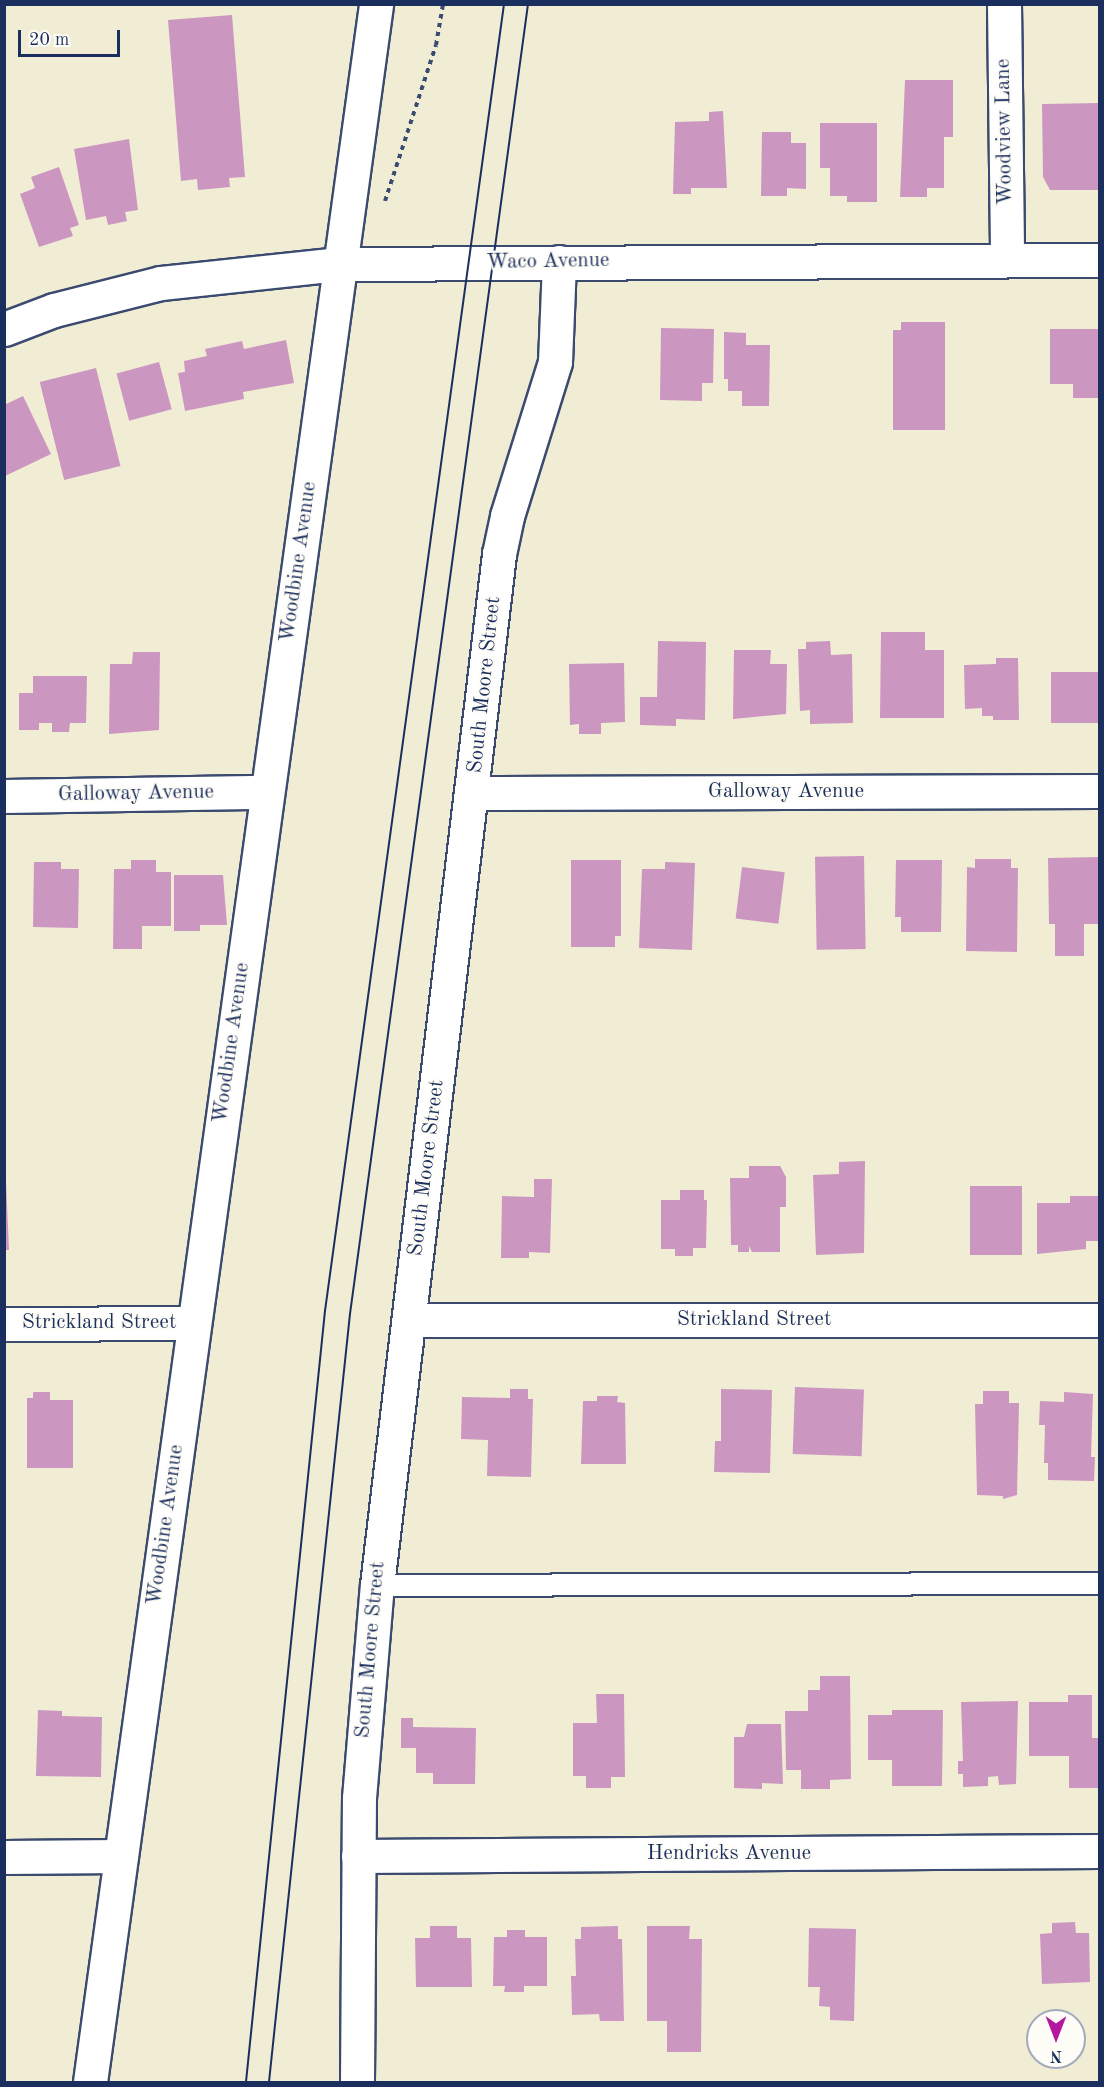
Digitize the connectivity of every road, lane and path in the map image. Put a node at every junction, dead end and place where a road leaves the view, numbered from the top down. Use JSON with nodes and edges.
{"nodes":[{"id":1,"x":376,"y":4,"type":"edge"},
{"id":2,"x":442,"y":4,"type":"edge"},
{"id":3,"x":1004,"y":4,"type":"edge"},
{"id":4,"x":383,"y":206,"type":"dead end"},
{"id":5,"x":1007,"y":260,"type":"junction"},
{"id":6,"x":1100,"y":260,"type":"edge"},
{"id":7,"x":558,"y":262,"type":"junction"},
{"id":8,"x":340,"y":264,"type":"junction"},
{"id":9,"x":4,"y":329,"type":"edge"},
{"id":10,"x":1100,"y":791,"type":"edge"},
{"id":11,"x":267,"y":792,"type":"junction"},
{"id":12,"x":473,"y":793,"type":"junction"},
{"id":13,"x":4,"y":795,"type":"edge"},
{"id":14,"x":409,"y":1320,"type":"junction"},
{"id":15,"x":1100,"y":1320,"type":"edge"},
{"id":16,"x":194,"y":1323,"type":"junction"},
{"id":17,"x":4,"y":1324,"type":"edge"},
{"id":18,"x":1100,"y":1583,"type":"edge"},
{"id":19,"x":376,"y":1585,"type":"junction"},
{"id":20,"x":1100,"y":1851,"type":"edge"},
{"id":21,"x":121,"y":1856,"type":"junction"},
{"id":22,"x":358,"y":1856,"type":"junction"},
{"id":23,"x":4,"y":1857,"type":"edge"},
{"id":24,"x":90,"y":2082,"type":"edge"},
{"id":25,"x":357,"y":2082,"type":"edge"}],
"edges":[{"from":1,"to":8,"type":"street","name":"Woodbine Avenue"},
{"from":2,"to":4,"type":"path"},
{"from":3,"to":5,"type":"street","name":"Woodview Lane"},
{"from":5,"to":6,"type":"street","name":"Waco Avenue"},
{"from":5,"to":7,"type":"street","name":"Waco Avenue"},
{"from":7,"to":8,"type":"street","name":"Waco Avenue"},
{"from":7,"to":12,"type":"street","name":"South Moore Street"},
{"from":8,"to":9,"type":"street","name":"Waco Avenue"},
{"from":8,"to":11,"type":"street","name":"Woodbine Avenue"},
{"from":10,"to":12,"type":"street","name":"Galloway Avenue"},
{"from":11,"to":13,"type":"street","name":"Galloway Avenue"},
{"from":11,"to":16,"type":"street","name":"Woodbine Avenue"},
{"from":12,"to":14,"type":"street","name":"South Moore Street"},
{"from":14,"to":15,"type":"street","name":"Strickland Street"},
{"from":14,"to":19,"type":"street","name":"South Moore Street"},
{"from":16,"to":17,"type":"street","name":"Strickland Street"},
{"from":16,"to":21,"type":"street","name":"Woodbine Avenue"},
{"from":18,"to":19,"type":"lane"},
{"from":19,"to":22,"type":"street","name":"South Moore Street"},
{"from":20,"to":22,"type":"street","name":"Hendricks Avenue"},
{"from":21,"to":23,"type":"street"},
{"from":21,"to":24,"type":"street","name":"Woodbine Avenue"},
{"from":22,"to":25,"type":"street","name":"South Moore Street"}]}
